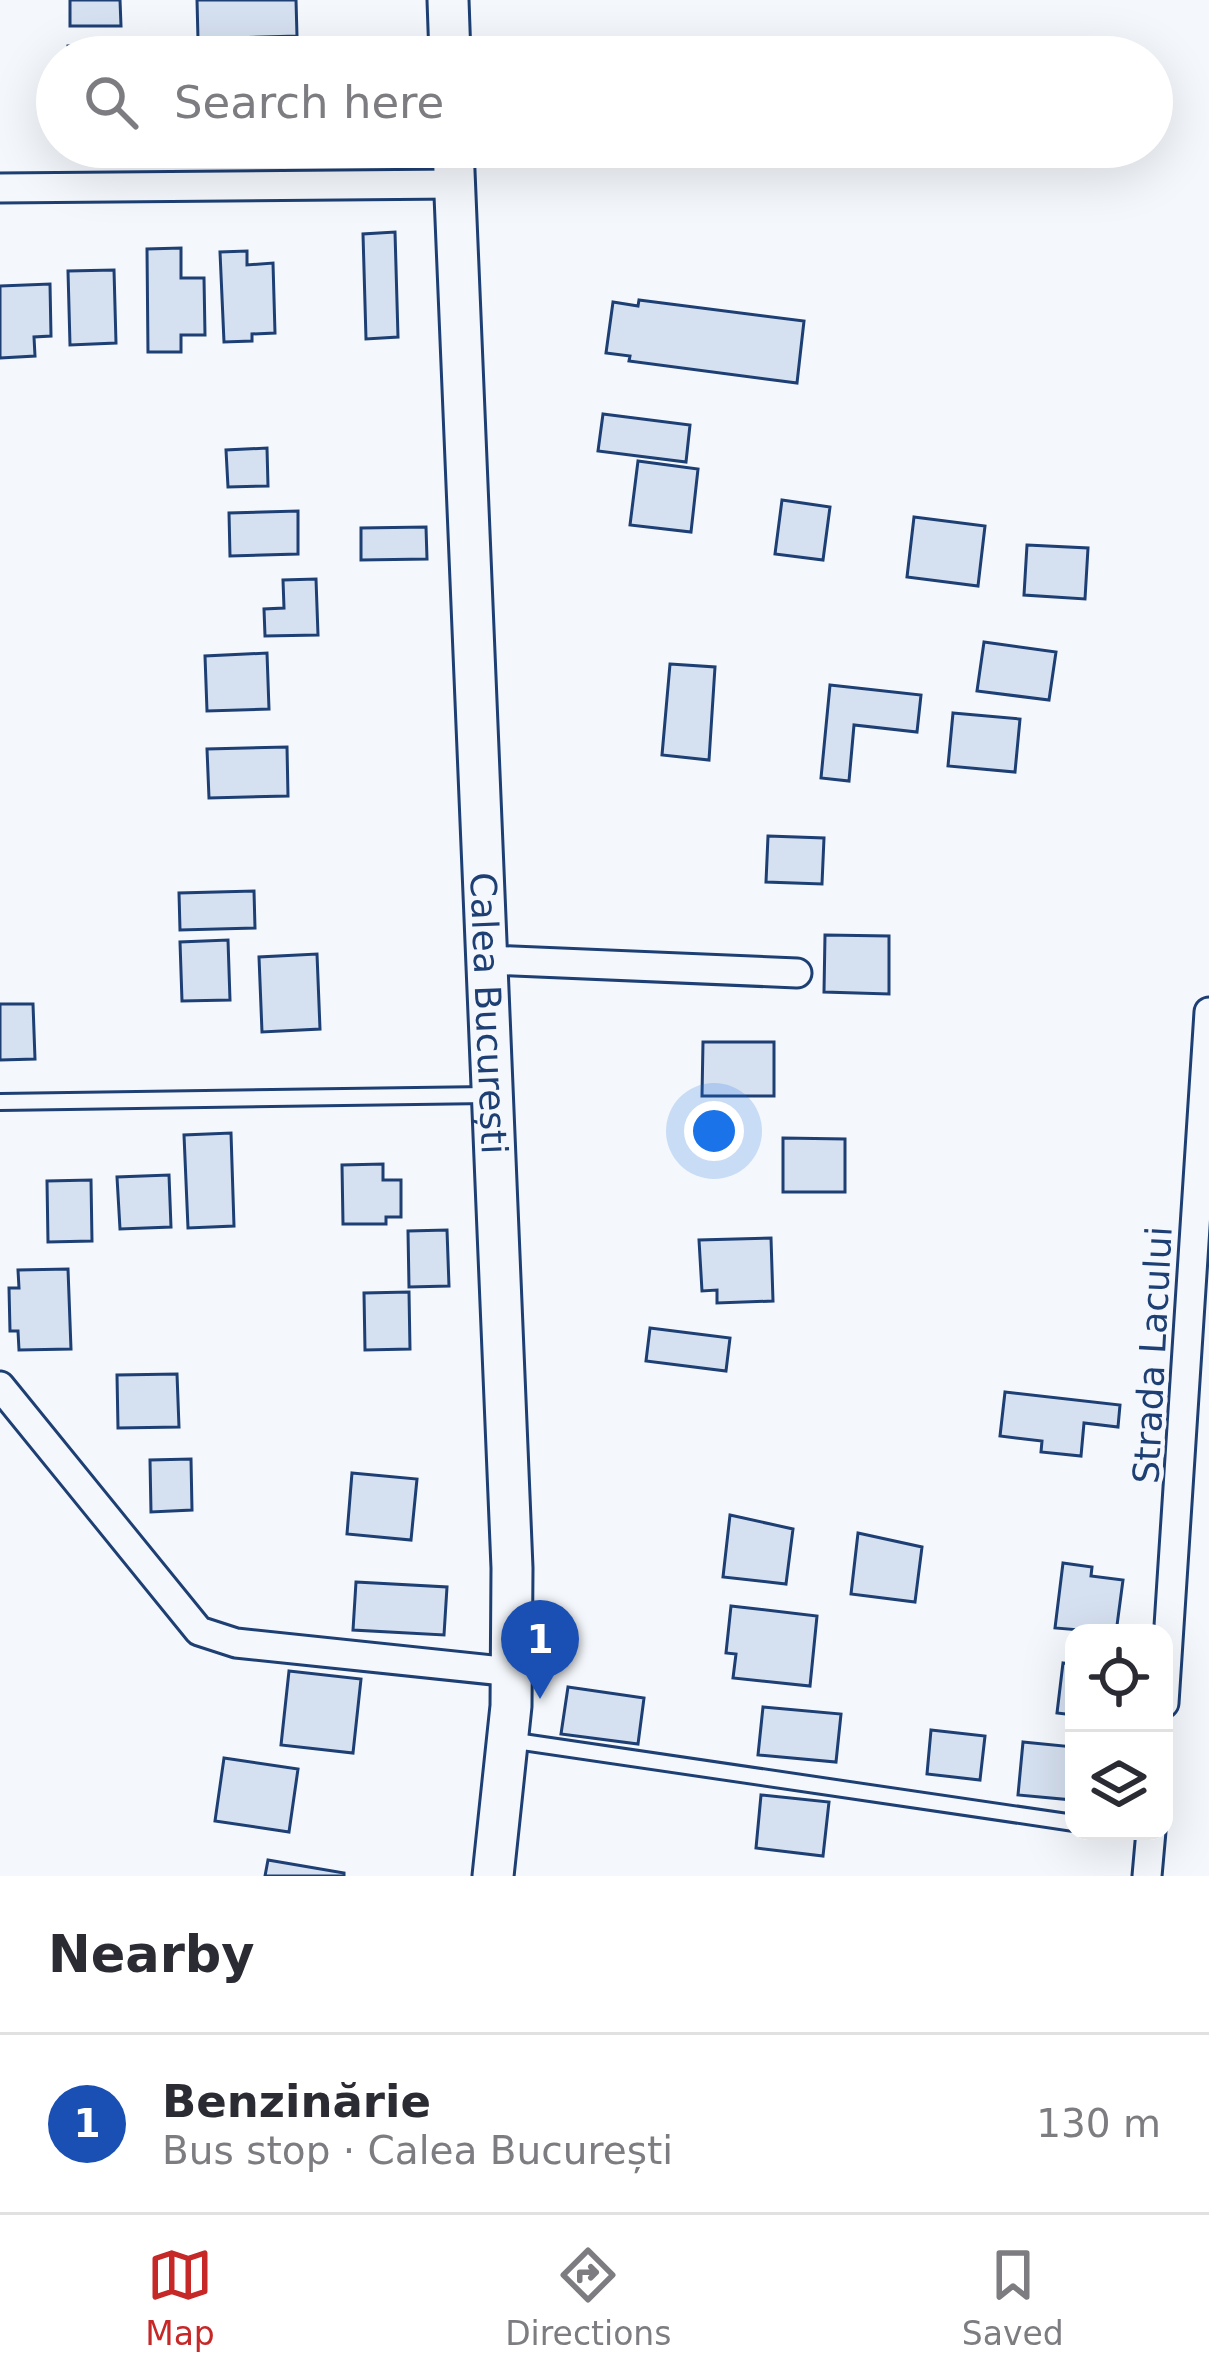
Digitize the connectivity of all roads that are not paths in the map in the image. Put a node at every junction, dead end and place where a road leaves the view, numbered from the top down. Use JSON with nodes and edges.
{"nodes":[{"id":1,"x":448,"y":0,"type":"edge"},
{"id":2,"x":449,"y":36,"type":"edge"},
{"id":3,"x":413,"y":168,"type":"edge"},
{"id":4,"x":454,"y":168,"type":"edge"},
{"id":5,"x":0,"y":188,"type":"edge"},
{"id":6,"x":488,"y":960,"type":"junction"},
{"id":7,"x":796,"y":973,"type":"dead end"},
{"id":8,"x":1209,"y":1012,"type":"edge"},
{"id":9,"x":494,"y":1095,"type":"junction"},
{"id":10,"x":0,"y":1102,"type":"edge"},
{"id":11,"x":0,"y":1386,"type":"edge"},
{"id":12,"x":1169,"y":1624,"type":"edge"},
{"id":13,"x":512,"y":1672,"type":"junction"},
{"id":14,"x":508,"y":1740,"type":"junction"},
{"id":15,"x":1065,"y":1822,"type":"edge"},
{"id":16,"x":1145,"y":1840,"type":"edge"},
{"id":17,"x":493,"y":1876,"type":"edge"},
{"id":18,"x":1147,"y":1876,"type":"edge"}],
"edges":[{"from":1,"to":2,"type":"main road"},
{"from":3,"to":5,"type":"street"},
{"from":4,"to":6,"type":"main road","name":"Calea București"},
{"from":6,"to":7,"type":"street"},
{"from":6,"to":9,"type":"main road","name":"Calea București"},
{"from":8,"to":12,"type":"street","name":"Strada Lacului"},
{"from":9,"to":10,"type":"lane"},
{"from":9,"to":13,"type":"main road","name":"Calea București"},
{"from":11,"to":13,"type":"street"},
{"from":13,"to":14,"type":"main road","name":"Calea București"},
{"from":14,"to":15,"type":"lane"},
{"from":14,"to":17,"type":"main road","name":"Calea București"},
{"from":16,"to":18,"type":"street"}]}
